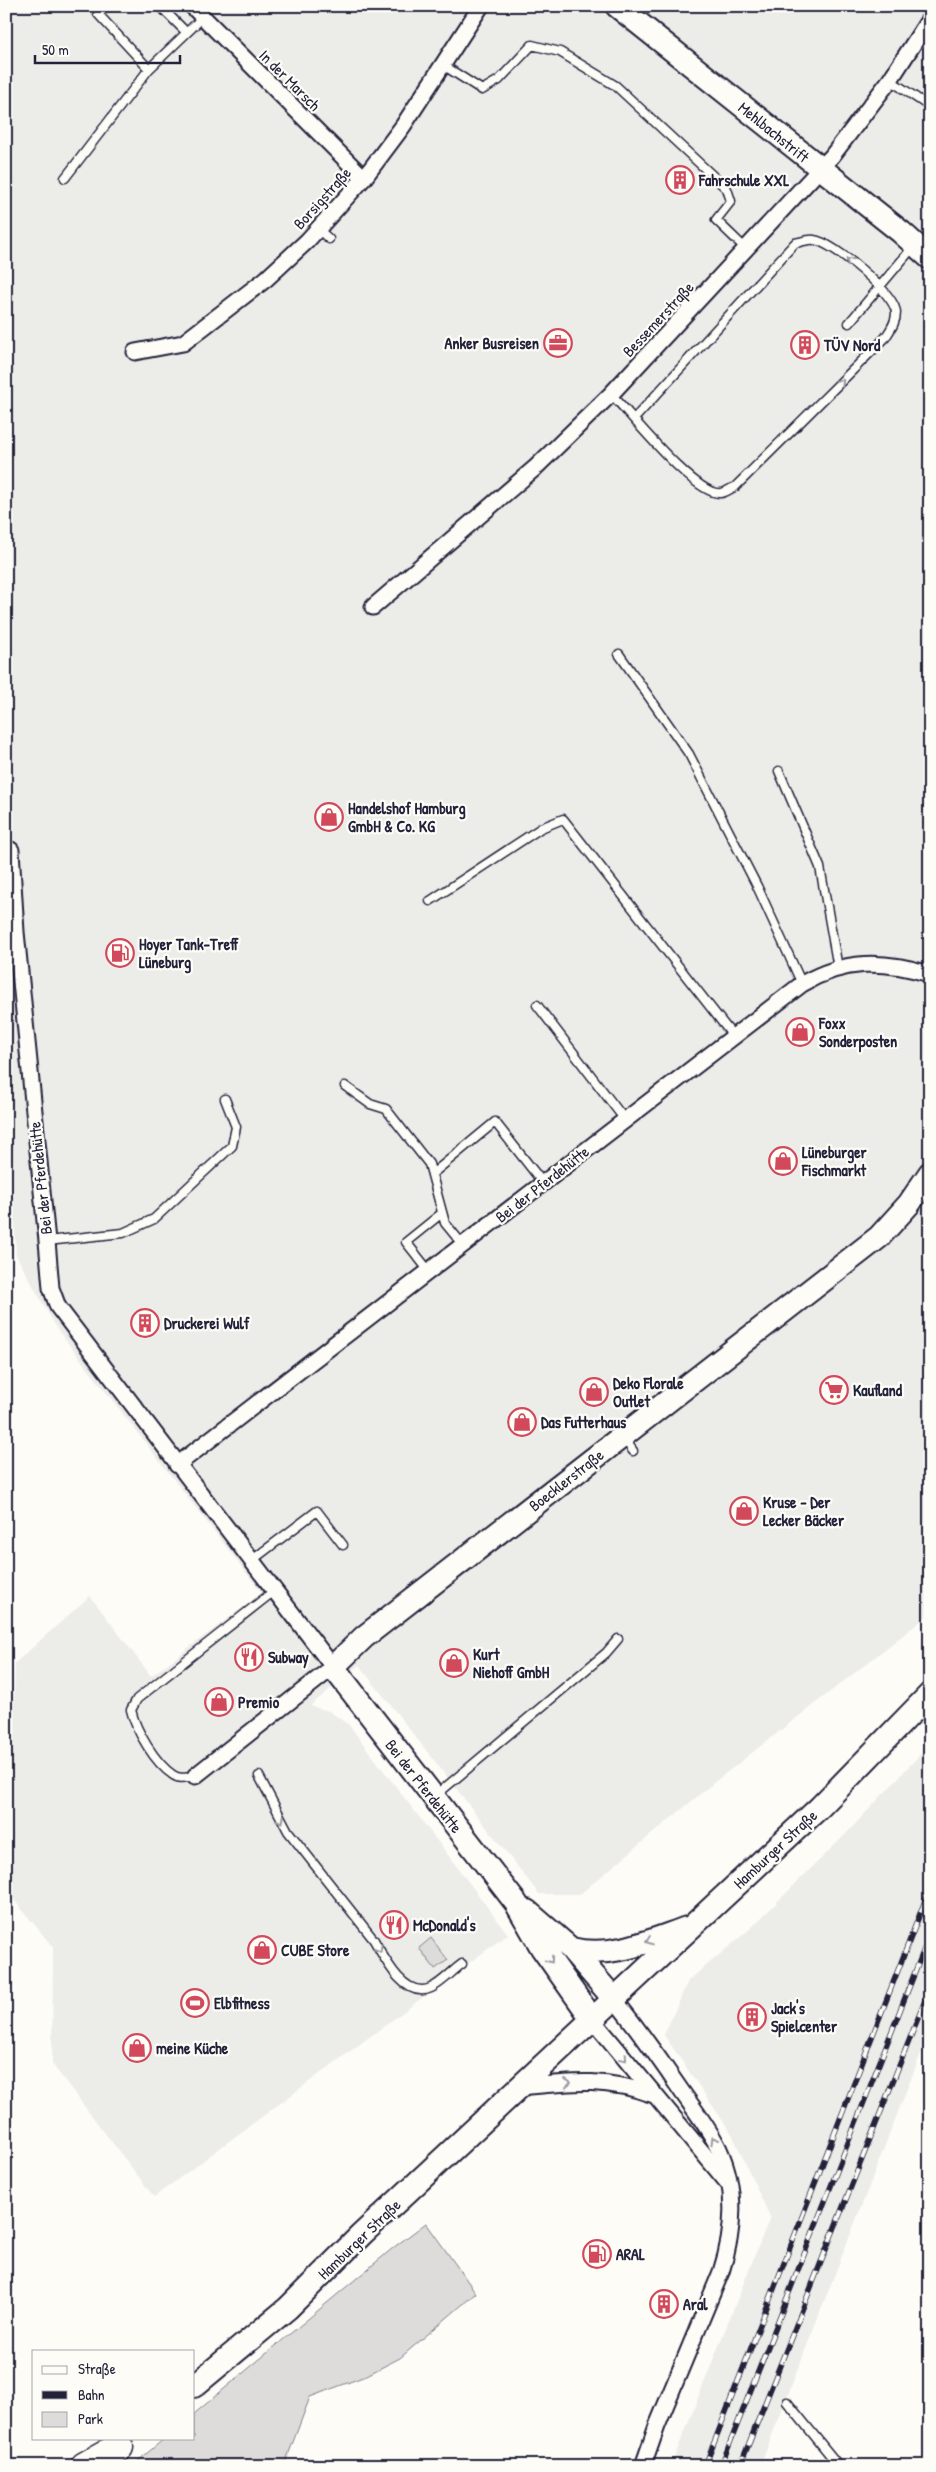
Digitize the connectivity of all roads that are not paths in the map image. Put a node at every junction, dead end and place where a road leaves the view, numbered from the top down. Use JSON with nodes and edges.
{"nodes":[{"id":1,"x":106,"y":6,"type":"edge"},
{"id":2,"x":160,"y":6,"type":"edge"},
{"id":3,"x":481,"y":6,"type":"edge"},
{"id":4,"x":617,"y":6,"type":"edge"},
{"id":5,"x":198,"y":12,"type":"edge"},
{"id":6,"x":930,"y":18,"type":"edge"},
{"id":7,"x":186,"y":32,"type":"junction"},
{"id":8,"x":443,"y":65,"type":"junction"},
{"id":9,"x":149,"y":69,"type":"junction"},
{"id":10,"x":890,"y":80,"type":"junction"},
{"id":11,"x":930,"y":101,"type":"edge"},
{"id":12,"x":821,"y":170,"type":"junction"},
{"id":13,"x":65,"y":178,"type":"dead end"},
{"id":14,"x":364,"y":178,"type":"junction"},
{"id":15,"x":747,"y":250,"type":"junction"},
{"id":16,"x":922,"y":251,"type":"edge"},
{"id":17,"x":880,"y":287,"type":"junction"},
{"id":18,"x":849,"y":322,"type":"dead end"},
{"id":19,"x":135,"y":352,"type":"dead end"},
{"id":20,"x":611,"y":394,"type":"junction"},
{"id":21,"x":634,"y":419,"type":"junction"},
{"id":22,"x":373,"y":607,"type":"dead end"},
{"id":23,"x":619,"y":654,"type":"dead end"},
{"id":24,"x":779,"y":771,"type":"dead end"},
{"id":25,"x":11,"y":850,"type":"dead end"},
{"id":26,"x":430,"y":901,"type":"dead end"},
{"id":27,"x":838,"y":968,"type":"junction"},
{"id":28,"x":930,"y":974,"type":"edge"},
{"id":29,"x":802,"y":984,"type":"junction"},
{"id":30,"x":537,"y":1005,"type":"dead end"},
{"id":31,"x":734,"y":1036,"type":"junction"},
{"id":32,"x":345,"y":1086,"type":"dead end"},
{"id":33,"x":225,"y":1099,"type":"dead end"},
{"id":34,"x":625,"y":1120,"type":"junction"},
{"id":35,"x":930,"y":1173,"type":"edge"},
{"id":36,"x":432,"y":1174,"type":"junction"},
{"id":37,"x":543,"y":1183,"type":"junction"},
{"id":38,"x":442,"y":1213,"type":"junction"},
{"id":39,"x":47,"y":1241,"type":"junction"},
{"id":40,"x":462,"y":1245,"type":"junction"},
{"id":41,"x":429,"y":1271,"type":"junction"},
{"id":42,"x":177,"y":1465,"type":"junction"},
{"id":43,"x":343,"y":1546,"type":"dead end"},
{"id":44,"x":251,"y":1561,"type":"junction"},
{"id":45,"x":274,"y":1591,"type":"junction"},
{"id":46,"x":618,"y":1639,"type":"dead end"},
{"id":47,"x":333,"y":1668,"type":"junction"},
{"id":48,"x":930,"y":1694,"type":"edge"},
{"id":49,"x":195,"y":1776,"type":"joint"},
{"id":50,"x":259,"y":1776,"type":"dead end"},
{"id":51,"x":433,"y":1798,"type":"junction"},
{"id":52,"x":516,"y":1903,"type":"junction"},
{"id":53,"x":695,"y":1925,"type":"junction"},
{"id":54,"x":571,"y":1949,"type":"junction"},
{"id":55,"x":462,"y":1964,"type":"dead end"},
{"id":56,"x":615,"y":2000,"type":"junction"},
{"id":57,"x":593,"y":2020,"type":"junction"},
{"id":58,"x":520,"y":2087,"type":"junction"},
{"id":59,"x":655,"y":2096,"type":"junction"},
{"id":60,"x":729,"y":2186,"type":"junction"},
{"id":61,"x":195,"y":2385,"type":"edge"},
{"id":62,"x":787,"y":2402,"type":"dead end"},
{"id":63,"x":643,"y":2466,"type":"edge"},
{"id":64,"x":839,"y":2466,"type":"edge"}],
"edges":[{"from":1,"to":9,"type":"lane"},
{"from":2,"to":7,"type":"lane"},
{"from":3,"to":8,"type":"street","name":"Borsigstraße"},
{"from":4,"to":12,"type":"street","name":"Mehlbachstrift"},
{"from":5,"to":7,"type":"lane"},
{"from":5,"to":14,"type":"street","name":"In der Marsch"},
{"from":6,"to":10,"type":"street","name":"Bessemerstraße"},
{"from":7,"to":9,"type":"lane"},
{"from":8,"to":14,"type":"street","name":"Borsigstraße"},
{"from":8,"to":15,"type":"lane"},
{"from":9,"to":13,"type":"lane"},
{"from":10,"to":11,"type":"lane"},
{"from":10,"to":12,"type":"street","name":"Bessemerstraße"},
{"from":12,"to":15,"type":"street","name":"Bessemerstraße"},
{"from":12,"to":16,"type":"street","name":"Mehlbachstrift"},
{"from":14,"to":19,"type":"street","name":"Borsigstraße"},
{"from":15,"to":20,"type":"street","name":"Bessemerstraße"},
{"from":16,"to":17,"type":"lane"},
{"from":17,"to":18,"type":"lane"},
{"from":17,"to":21,"type":"lane","one_way":true},
{"from":21,"to":17,"type":"lane","one_way":true},
{"from":20,"to":21,"type":"lane"},
{"from":20,"to":22,"type":"street","name":"Bessemerstraße"},
{"from":23,"to":29,"type":"lane"},
{"from":24,"to":27,"type":"lane"},
{"from":25,"to":39,"type":"street","name":"Bei der Pferdehütte"},
{"from":26,"to":31,"type":"lane"},
{"from":27,"to":28,"type":"street","name":"Bei der Pferdehütte"},
{"from":27,"to":29,"type":"street","name":"Bei der Pferdehütte"},
{"from":29,"to":31,"type":"street","name":"Bei der Pferdehütte"},
{"from":30,"to":34,"type":"lane"},
{"from":31,"to":34,"type":"street","name":"Bei der Pferdehütte"},
{"from":32,"to":36,"type":"lane"},
{"from":33,"to":39,"type":"lane"},
{"from":34,"to":37,"type":"street","name":"Bei der Pferdehütte"},
{"from":35,"to":47,"type":"street","name":"Boecklerstraße"},
{"from":36,"to":37,"type":"lane"},
{"from":36,"to":38,"type":"lane"},
{"from":37,"to":40,"type":"street","name":"Bei der Pferdehütte"},
{"from":38,"to":40,"type":"lane"},
{"from":38,"to":41,"type":"lane"},
{"from":39,"to":42,"type":"street","name":"Bei der Pferdehütte"},
{"from":40,"to":41,"type":"street","name":"Bei der Pferdehütte"},
{"from":41,"to":42,"type":"street","name":"Bei der Pferdehütte"},
{"from":42,"to":44,"type":"street","name":"Bei der Pferdehütte"},
{"from":43,"to":44,"type":"lane"},
{"from":44,"to":45,"type":"street","name":"Bei der Pferdehütte"},
{"from":45,"to":47,"type":"street","name":"Bei der Pferdehütte"},
{"from":45,"to":49,"type":"lane"},
{"from":46,"to":51,"type":"lane"},
{"from":47,"to":49,"type":"street"},
{"from":47,"to":51,"type":"street","name":"Bei der Pferdehütte"},
{"from":48,"to":53,"type":"street","name":"Hamburger Straße"},
{"from":50,"to":55,"type":"lane","one_way":true},
{"from":51,"to":52,"type":"street","name":"Bei der Pferdehütte"},
{"from":52,"to":54,"type":"street","name":"Bei der Pferdehütte"},
{"from":52,"to":57,"type":"street","name":"Bei der Pferdehütte","one_way":true},
{"from":53,"to":54,"type":"street","one_way":true},
{"from":53,"to":56,"type":"street","name":"Hamburger Straße"},
{"from":54,"to":56,"type":"street","name":"Bei der Pferdehütte"},
{"from":56,"to":57,"type":"street","name":"Hamburger Straße"},
{"from":60,"to":56,"type":"street","one_way":true},
{"from":57,"to":58,"type":"street","name":"Hamburger Straße"},
{"from":57,"to":59,"type":"street","one_way":true},
{"from":58,"to":59,"type":"street","one_way":true},
{"from":58,"to":61,"type":"street","name":"Hamburger Straße"},
{"from":59,"to":60,"type":"street"},
{"from":60,"to":63,"type":"street"},
{"from":62,"to":64,"type":"lane"}]}
